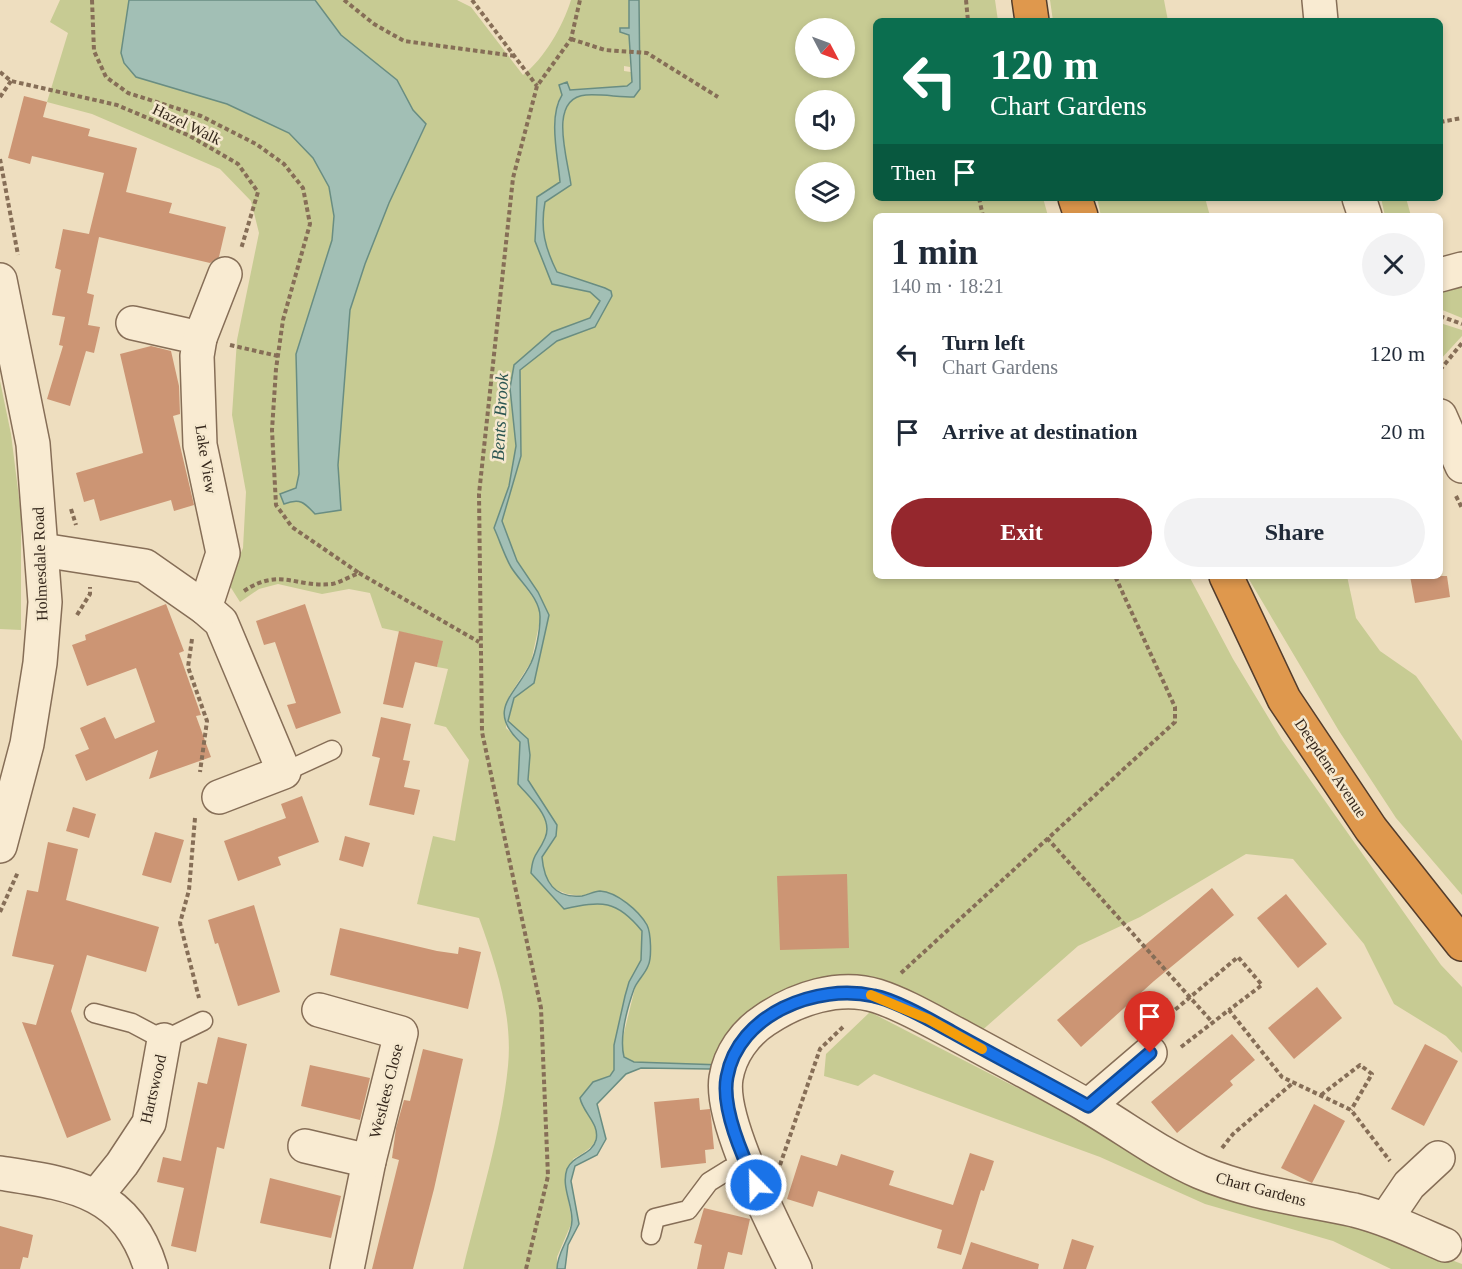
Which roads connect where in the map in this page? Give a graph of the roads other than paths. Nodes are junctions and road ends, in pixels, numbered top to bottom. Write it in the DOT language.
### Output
graph roads {
  1 [pos="1029,0"];
  2 [pos="1319,0"];
  3 [pos="1032,18"];
  4 [pos="1321,18"];
  5 [pos="1462,269"];
  6 [pos="225,274"];
  7 [pos="1443,274"];
  8 [pos="1,289"];
  9 [pos="133,323"];
  10 [pos="200,339"];
  11 [pos="1443,423"];
  12 [pos="1462,466"];
  13 [pos="42,550"];
  14 [pos="1227,579"];
  15 [pos="205,608"];
  16 [pos="332,750"];
  17 [pos="284,772"];
  18 [pos="205,793"];
  19 [pos="0,846"];
  20 [pos="1462,944"];
  21 [pos="319,1010"];
  22 [pos="94,1013"];
  23 [pos="203,1021"];
  24 [pos="164,1040"];
  25 [pos="1154,1050"];
  26 [pos="1088,1106"];
  27 [pos="305,1146"];
  28 [pos="1438,1158"];
  29 [pos="369,1161"];
  30 [pos="747,1165"];
  31 [pos="0,1173"];
  32 [pos="97,1195"];
  33 [pos="1386,1219"];
  34 [pos="651,1235"];
  35 [pos="1445,1245"];
  36 [pos="151,1269"];
  37 [pos="347,1269"];
  38 [pos="795,1269"];
  1 -- 3 [label="highway"];
  2 -- 4 [label="street"];
  5 -- 7 [label="street"];
  6 -- 10 [label="street, Lake View"];
  8 -- 13 [label="street, Holmesdale Road"];
  9 -- 10 [label="street"];
  10 -- 15 [label="street, Lake View"];
  11 -- 12 [label="street"];
  13 -- 15 [label="street"];
  13 -- 19 [label="street, Holmesdale Road"];
  14 -- 20 [label="highway, Deepdene Avenue"];
  15 -- 17 [label="street"];
  16 -- 17 [label="lane"];
  17 -- 18 [label="street"];
  21 -- 29 [label="street, Westlees Close"];
  22 -- 24 [label="lane"];
  23 -- 24 [label="lane"];
  24 -- 32 [label="street, Hartswood"];
  25 -- 26 [label="street"];
  26 -- 30 [label="street, Chart Gardens"];
  26 -- 33 [label="street, Chart Gardens"];
  27 -- 29 [label="street, Westlees Close"];
  28 -- 33 [label="street"];
  29 -- 37 [label="street, Westlees Close"];
  30 -- 34 [label="lane"];
  30 -- 38 [label="street, Chart Gardens"];
  31 -- 32 [label="street"];
  32 -- 36 [label="street"];
  33 -- 35 [label="street, Chart Gardens"];
}
